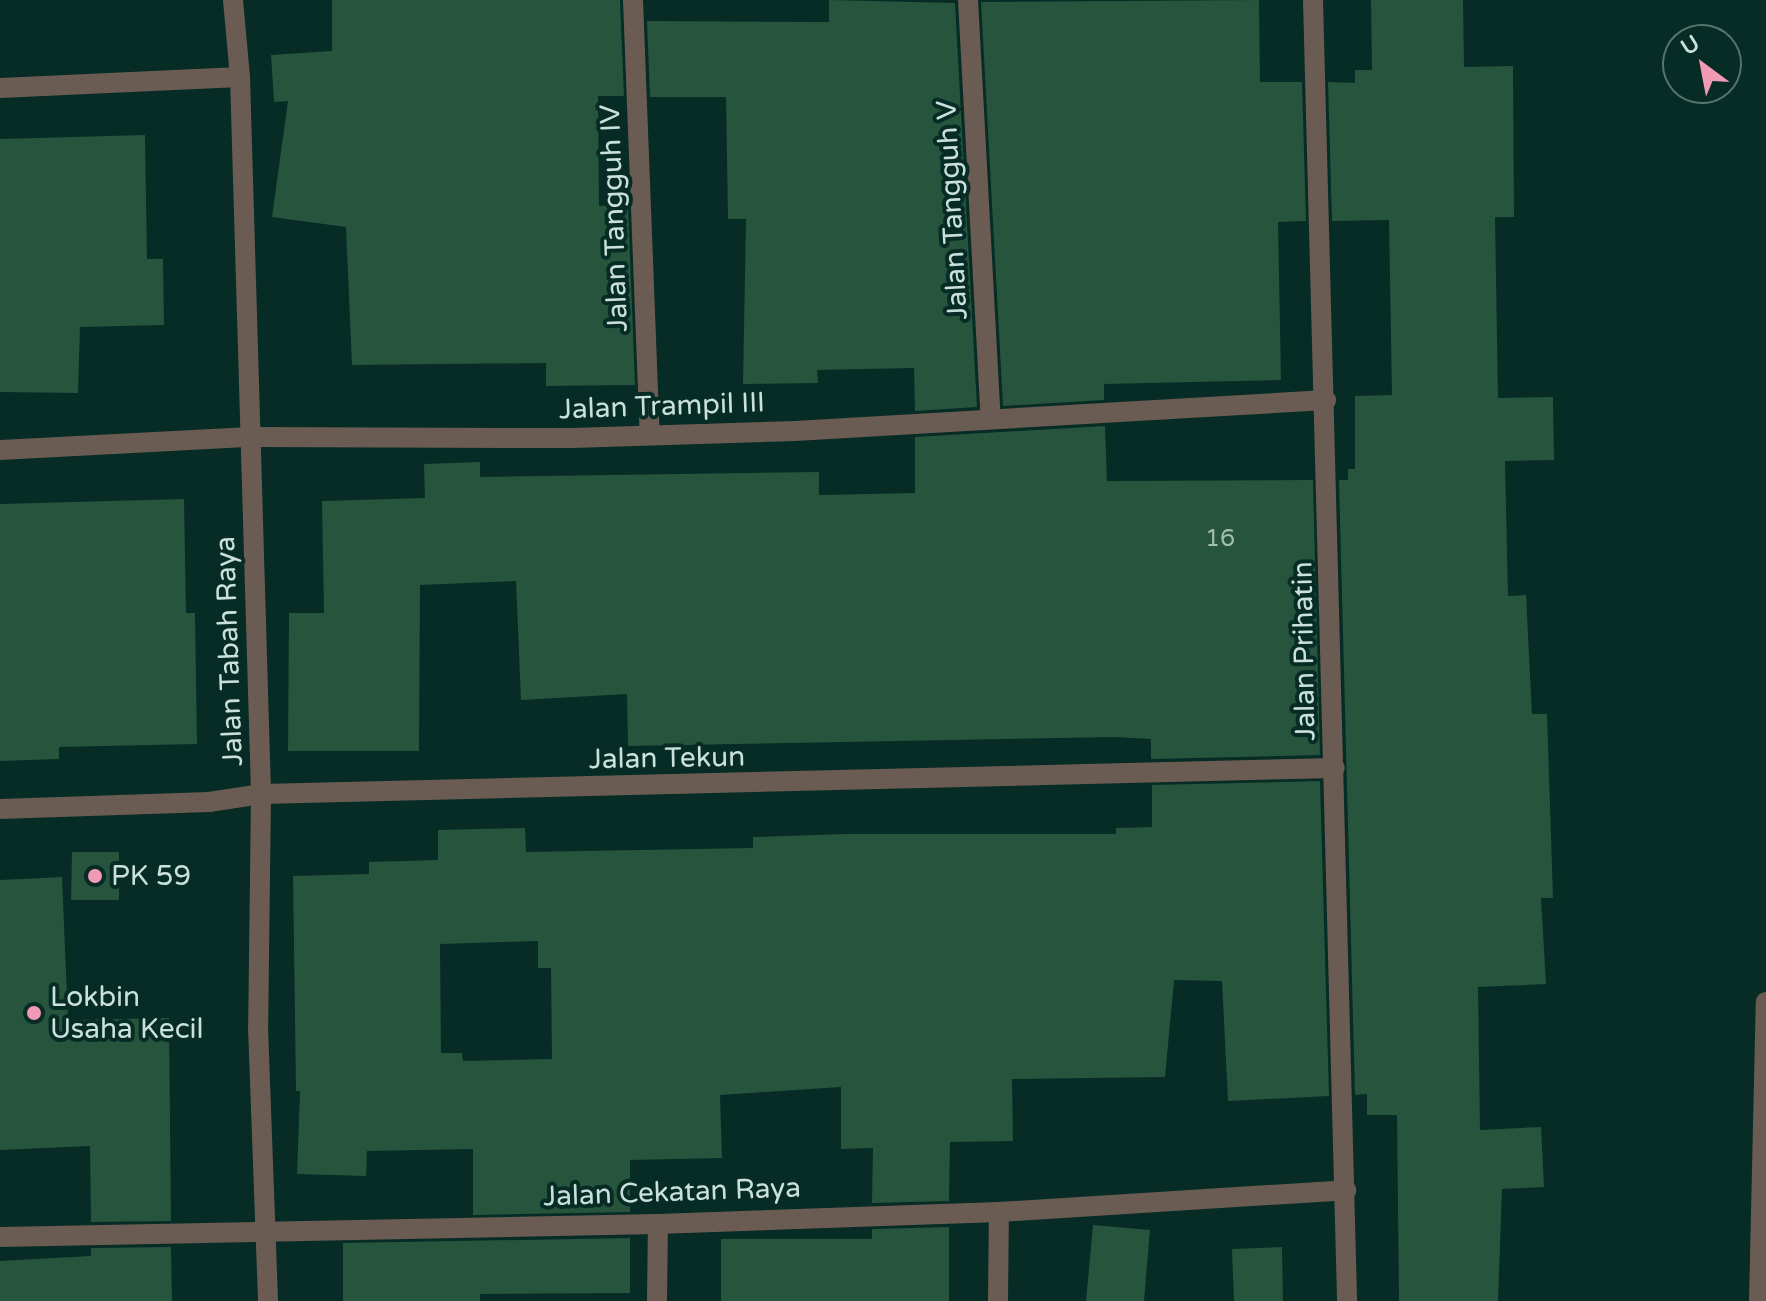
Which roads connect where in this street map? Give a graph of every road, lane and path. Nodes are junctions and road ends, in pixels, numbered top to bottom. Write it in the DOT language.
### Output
graph roads {
  1 [pos="233,0"];
  2 [pos="633,0"];
  3 [pos="968,0"];
  4 [pos="1313,0"];
  5 [pos="240,77"];
  6 [pos="0,88"];
  7 [pos="1326,400"];
  8 [pos="991,418"];
  9 [pos="650,435"];
  10 [pos="251,437"];
  11 [pos="0,450"];
  12 [pos="1335,768"];
  13 [pos="261,794"];
  14 [pos="0,809"];
  15 [pos="1766,1002"];
  16 [pos="1346,1190"];
  17 [pos="999,1212"];
  18 [pos="658,1224"];
  19 [pos="263,1235"];
  20 [pos="0,1237"];
  21 [pos="268,1301"];
  22 [pos="657,1301"];
  23 [pos="998,1301"];
  24 [pos="1347,1301"];
  25 [pos="1759,1301"];
  1 -- 5 [label="street, Jalan Tabah Raya"];
  2 -- 9 [label="street, Jalan Tangguh IV"];
  3 -- 8 [label="street, Jalan Tangguh V"];
  4 -- 7 [label="street, Jalan Prihatin"];
  5 -- 6 [label="street"];
  5 -- 10 [label="street, Jalan Tabah Raya"];
  7 -- 8 [label="street, Jalan Trampil III"];
  7 -- 12 [label="street, Jalan Prihatin"];
  8 -- 9 [label="street, Jalan Trampil III"];
  9 -- 10 [label="street, Jalan Trampil III"];
  10 -- 11 [label="street, Jalan Trampil III"];
  10 -- 13 [label="street, Jalan Tabah Raya"];
  12 -- 13 [label="street, Jalan Tekun"];
  12 -- 16 [label="street, Jalan Prihatin"];
  13 -- 14 [label="street, Jalan Tekun"];
  13 -- 19 [label="street, Jalan Tabah Raya"];
  15 -- 25 [label="street"];
  16 -- 17 [label="street, Jalan Cekatan Raya"];
  16 -- 24 [label="street, Jalan Prihatin"];
  17 -- 18 [label="street, Jalan Cekatan Raya"];
  17 -- 23 [label="street"];
  18 -- 19 [label="street, Jalan Cekatan Raya"];
  18 -- 22 [label="street"];
  19 -- 20 [label="street, Jalan Cekatan Raya"];
  19 -- 21 [label="street, Jalan Tabah Raya"];
}
